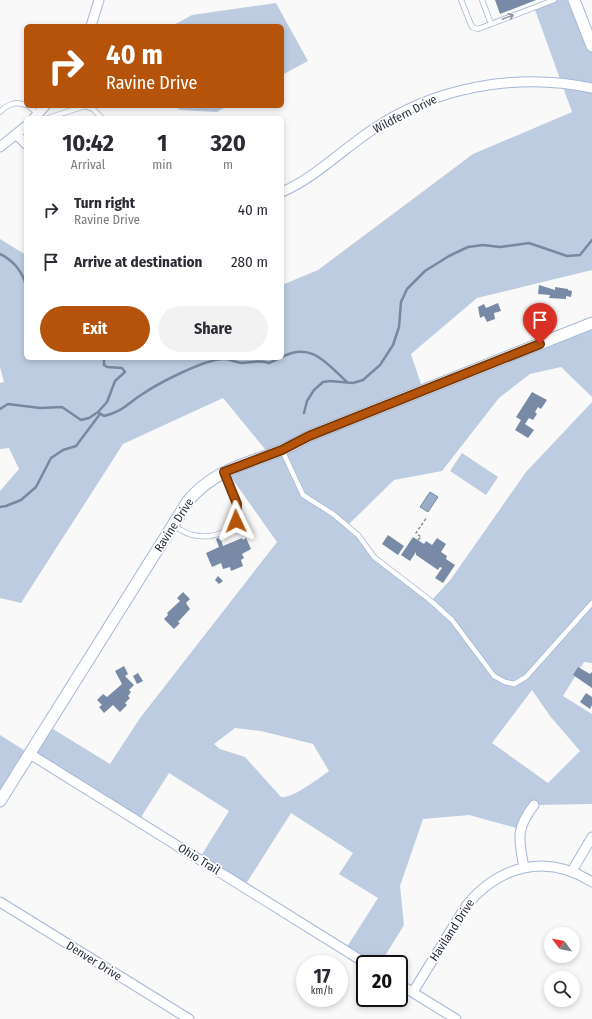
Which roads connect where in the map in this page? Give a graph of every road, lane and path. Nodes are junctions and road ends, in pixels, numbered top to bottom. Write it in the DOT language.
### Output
graph roads {
  1 [pos="99,0"];
  2 [pos="462,0"];
  3 [pos="482,0"];
  4 [pos="554,0"];
  5 [pos="574,0"];
  6 [pos="92,24"];
  7 [pos="491,24"];
  8 [pos="592,46"];
  9 [pos="592,88"];
  10 [pos="24,105"];
  11 [pos="43,108"];
  12 [pos="79,108"];
  13 [pos="90,108"];
  14 [pos="0,112"];
  15 [pos="36,116"];
  16 [pos="54,116"];
  17 [pos="100,116"];
  18 [pos="24,128"];
  19 [pos="16,134"];
  20 [pos="24,142"];
  21 [pos="1,144"];
  22 [pos="284,191"];
  23 [pos="592,323"];
  24 [pos="282,450"];
  25 [pos="224,472"];
  26 [pos="427,517"];
  27 [pos="173,525"];
  28 [pos="418,540"];
  29 [pos="592,603"];
  30 [pos="30,754"];
  31 [pos="0,802"];
  32 [pos="534,805"];
  33 [pos="592,837"];
  34 [pos="524,868"];
  35 [pos="572,871"];
  36 [pos="592,882"];
  37 [pos="0,902"];
  38 [pos="356,957"];
  39 [pos="408,989"];
  40 [pos="413,992"];
  41 [pos="188,1019"];
  42 [pos="456,1019"];
  1 -- 6 [label="street"];
  2 -- 7 [label="lane"];
  3 -- 7 [label="lane"];
  7 -- 4 [label="lane, one-way"];
  5 -- 8 [label="street"];
  9 -- 22 [label="street, Wildfern Drive"];
  10 -- 14 [label="lane"];
  11 -- 15 [label="street"];
  12 -- 16 [label="lane"];
  13 -- 17 [label="lane"];
  18 -- 19 [label="street"];
  19 -- 20 [label="street"];
  19 -- 21 [label="street"];
  23 -- 24 [label="street, Ravine Drive"];
  24 -- 25 [label="street, Ravine Drive"];
  24 -- 29 [label="lane"];
  25 -- 27 [label="street, Ravine Drive"];
  25 -- 27 [label="lane"];
  26 -- 28 [label="path"];
  27 -- 30 [label="street, Ravine Drive"];
  30 -- 31 [label="street, Ravine Drive"];
  30 -- 38 [label="street, Ohio Trail"];
  32 -- 34 [label="street"];
  33 -- 35 [label="street"];
  34 -- 35 [label="street, Haviland Drive"];
  34 -- 40 [label="street, Haviland Drive"];
  35 -- 36 [label="street, Haviland Drive"];
  37 -- 41 [label="street, Denver Drive"];
  39 -- 40 [label="street"];
  40 -- 42 [label="street"];
}
